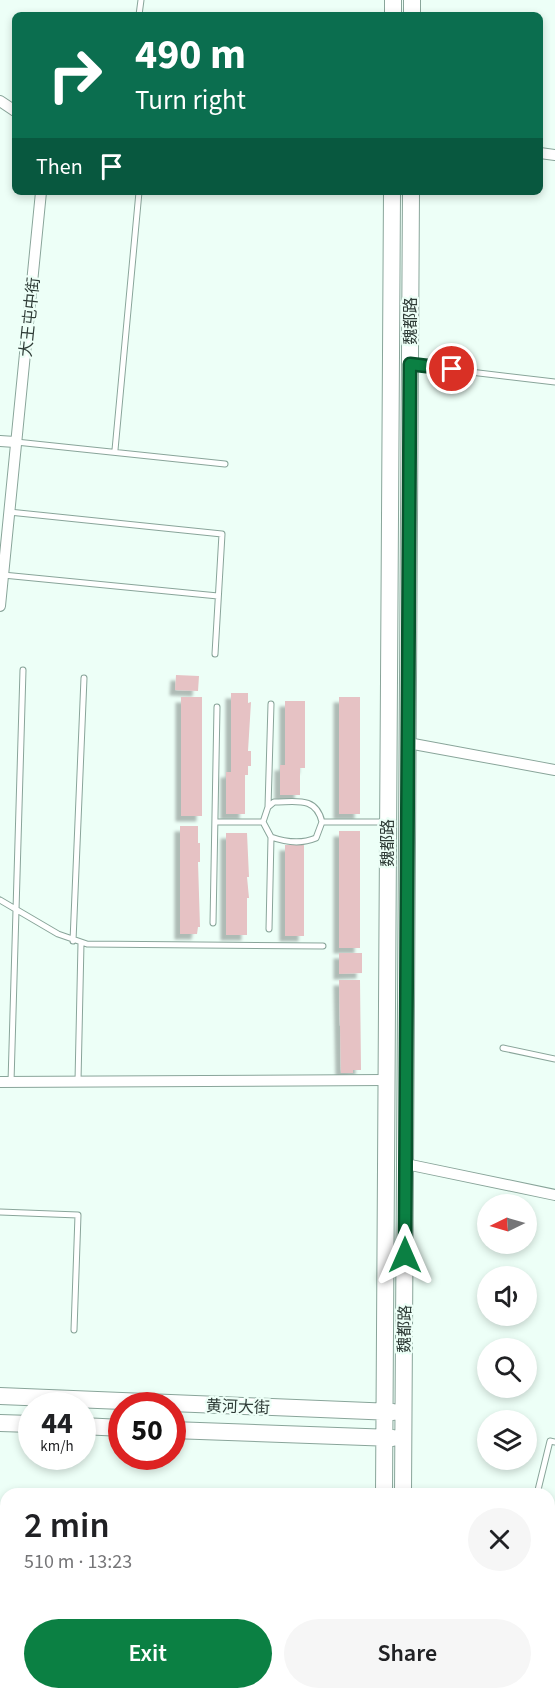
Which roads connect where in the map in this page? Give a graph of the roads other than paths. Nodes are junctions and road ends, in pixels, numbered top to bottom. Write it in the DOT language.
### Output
graph roads {
  1 [pos="41,195"];
  2 [pos="139,195"];
  3 [pos="392,195"];
  4 [pos="411,195"];
  5 [pos="410,364"];
  6 [pos="555,382"];
  7 [pos="0,441"];
  8 [pos="15,442"];
  9 [pos="115,450"];
  10 [pos="225,464"];
  11 [pos="6,506"];
  12 [pos="2,562"];
  13 [pos="3,574"];
  14 [pos="218,596"];
  15 [pos="0,606"];
  16 [pos="214,654"];
  17 [pos="23,670"];
  18 [pos="84,678"];
  19 [pos="272,704"];
  20 [pos="217,707"];
  21 [pos="408,743"];
  22 [pos="555,770"];
  23 [pos="268,807"];
  24 [pos="215,822"];
  25 [pos="263,822"];
  26 [pos="322,822"];
  27 [pos="387,822"];
  28 [pos="271,837"];
  29 [pos="0,900"];
  30 [pos="16,910"];
  31 [pos="213,923"];
  32 [pos="269,929"];
  33 [pos="74,941"];
  34 [pos="81,943"];
  35 [pos="323,946"];
  36 [pos="503,1048"];
  37 [pos="555,1059"];
  38 [pos="386,1080"];
  39 [pos="6,1082"];
  40 [pos="78,1082"];
  41 [pos="406,1164"];
  42 [pos="555,1195"];
  43 [pos="0,1212"];
  44 [pos="74,1330"];
  45 [pos="0,1396"];
  46 [pos="384,1412"];
  47 [pos="403,1413"];
  48 [pos="0,1423"];
  49 [pos="18,1424"];
  50 [pos="186,1431"];
  51 [pos="384,1438"];
  52 [pos="403,1439"];
  53 [pos="555,1442"];
  54 [pos="384,1488"];
  55 [pos="403,1488"];
  56 [pos="538,1488"];
  1 -- 8 [label="street, 大王屯中街"];
  2 -- 9 [label="lane"];
  3 -- 27 [label="main road, 魏都路"];
  4 -- 5 [label="main road, 魏都路"];
  5 -- 6 [label="lane"];
  5 -- 21 [label="main road, 魏都路"];
  7 -- 8 [label="street"];
  8 -- 9 [label="lane"];
  8 -- 11 [label="street, 大王屯中街"];
  9 -- 10 [label="lane"];
  11 -- 12 [label="street, 大王屯中街"];
  11 -- 14 [label="lane"];
  12 -- 13 [label="street, 大王屯中街"];
  13 -- 14 [label="lane"];
  13 -- 15 [label="street, 大王屯中街"];
  14 -- 16 [label="lane"];
  17 -- 30 [label="lane"];
  18 -- 33 [label="lane"];
  19 -- 23 [label="lane"];
  20 -- 24 [label="lane"];
  21 -- 22 [label="street"];
  21 -- 41 [label="main road, 魏都路"];
  23 -- 25 [label="lane"];
  23 -- 26 [label="lane"];
  24 -- 25 [label="lane"];
  24 -- 31 [label="lane"];
  25 -- 28 [label="lane"];
  26 -- 27 [label="lane"];
  26 -- 28 [label="lane"];
  27 -- 38 [label="main road, 魏都路"];
  28 -- 32 [label="lane"];
  29 -- 30 [label="lane"];
  30 -- 33 [label="lane"];
  30 -- 39 [label="lane"];
  33 -- 34 [label="lane"];
  34 -- 35 [label="lane"];
  34 -- 40 [label="lane"];
  36 -- 37 [label="lane"];
  38 -- 40 [label="street"];
  38 -- 46 [label="main road, 魏都路"];
  39 -- 40 [label="street"];
  41 -- 42 [label="street"];
  41 -- 47 [label="main road, 魏都路"];
  43 -- 44 [label="lane"];
  45 -- 46 [label="main road, 黄河大街"];
  46 -- 47 [label="main road, 黄河大街"];
  46 -- 51 [label="main road, 魏都路"];
  47 -- 52 [label="main road, 魏都路"];
  48 -- 49 [label="main road"];
  50 -- 51 [label="main road, 黄河大街"];
  51 -- 52 [label="main road, 黄河大街"];
  51 -- 54 [label="main road, 魏都路"];
  52 -- 55 [label="main road, 魏都路"];
  53 -- 56 [label="lane"];
}
